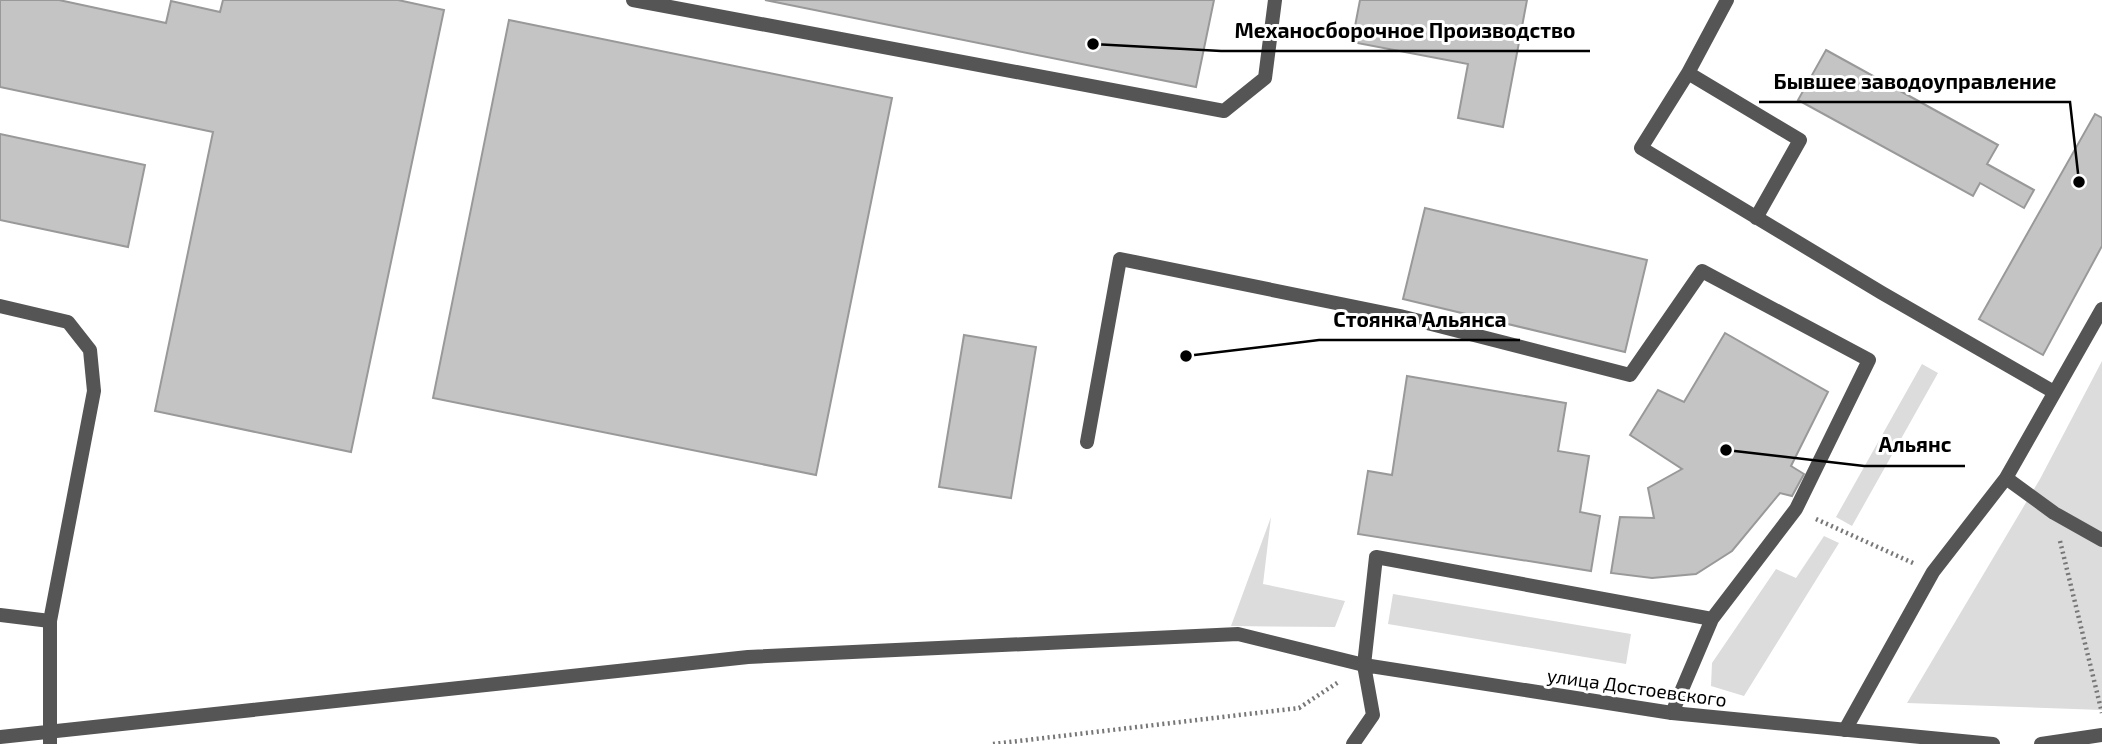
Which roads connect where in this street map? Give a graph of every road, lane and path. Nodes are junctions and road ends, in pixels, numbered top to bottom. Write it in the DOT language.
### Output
graph roads {
  1 [pos="633,0"];
  2 [pos="1275,0"];
  3 [pos="1727,0"];
  4 [pos="1688,73"];
  5 [pos="1756,218"];
  6 [pos="0,306"];
  7 [pos="2102,309"];
  8 [pos="2054,392"];
  9 [pos="1087,442"];
  10 [pos="2007,478"];
  11 [pos="1796,509"];
  12 [pos="2054,513"];
  13 [pos="2102,540"];
  14 [pos="1933,572"];
  15 [pos="0,615"];
  16 [pos="1712,619"];
  17 [pos="50,621"];
  18 [pos="1364,665"];
  19 [pos="1672,713"];
  20 [pos="2102,715"];
  21 [pos="1845,730"];
  22 [pos="2102,735"];
  23 [pos="0,737"];
  24 [pos="51,738"];
  25 [pos="993,744"];
  26 [pos="1353,744"];
  27 [pos="1993,744"];
  28 [pos="2041,744"];
  1 -- 2 [label="street"];
  3 -- 4 [label="street"];
  4 -- 5 [label="street"];
  4 -- 5 [label="street"];
  5 -- 8 [label="street"];
  6 -- 17 [label="street"];
  7 -- 8 [label="street"];
  8 -- 10 [label="street"];
  9 -- 11 [label="street"];
  10 -- 12 [label="street"];
  10 -- 14 [label="street"];
  11 -- 14 [label="path"];
  11 -- 16 [label="street"];
  12 -- 13 [label="street"];
  12 -- 20 [label="path"];
  14 -- 21 [label="street"];
  15 -- 17 [label="street"];
  16 -- 18 [label="street"];
  16 -- 19 [label="street"];
  17 -- 24 [label="street"];
  18 -- 19 [label="street, улица Достоевского"];
  18 -- 24 [label="street, улица Достоевского"];
  18 -- 25 [label="path"];
  18 -- 26 [label="street"];
  19 -- 21 [label="street, улица Достоевского"];
  21 -- 27 [label="street, улица Достоевского"];
  22 -- 28 [label="street"];
  23 -- 24 [label="street, улица Достоевского"];
}
